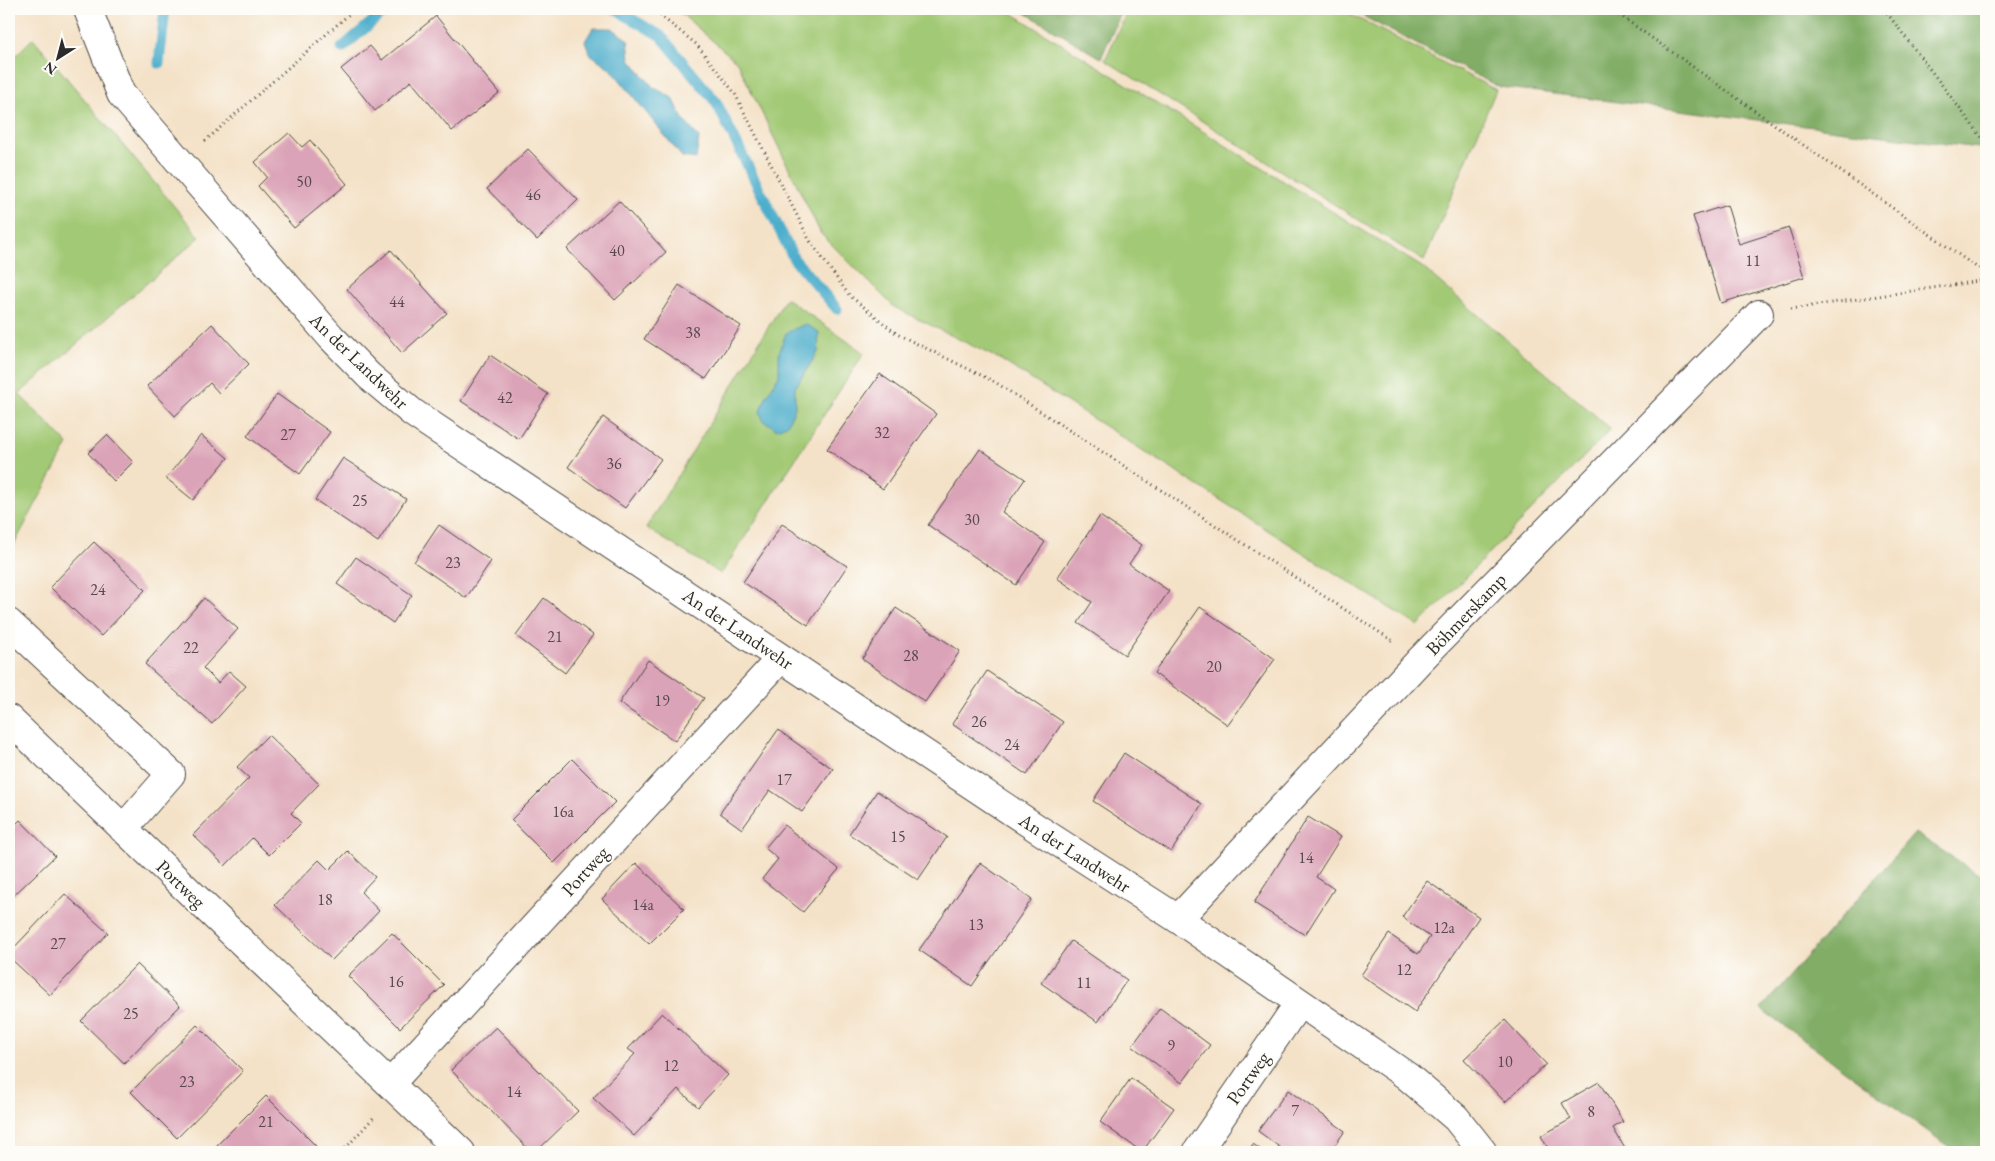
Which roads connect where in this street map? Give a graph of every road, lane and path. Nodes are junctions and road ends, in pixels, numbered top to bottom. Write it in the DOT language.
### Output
graph roads {
  1 [pos="355,9"];
  2 [pos="652,9"];
  3 [pos="1611,9"];
  4 [pos="1884,9"];
  5 [pos="88,10"];
  6 [pos="1986,142"];
  7 [pos="180,163"];
  8 [pos="1986,274"];
  9 [pos="1986,280"];
  10 [pos="1759,314"];
  11 [pos="9,623"];
  12 [pos="780,658"];
  13 [pos="1421,659"];
  14 [pos="9,719"];
  15 [pos="123,829"];
  16 [pos="1178,919"];
  17 [pos="1299,1003"];
  18 [pos="394,1088"];
  19 [pos="342,1152"];
  20 [pos="461,1152"];
  21 [pos="1197,1152"];
  22 [pos="1483,1152"];
  1 -- 7 [label="path"];
  2 -- 13 [label="path"];
  3 -- 8 [label="path"];
  4 -- 6 [label="path"];
  5 -- 7 [label="street, An der Landwehr"];
  7 -- 12 [label="street, An der Landwehr"];
  9 -- 10 [label="path"];
  10 -- 13 [label="street, Böhmerskamp"];
  11 -- 15 [label="street"];
  12 -- 16 [label="street, An der Landwehr"];
  12 -- 18 [label="street, Portweg"];
  13 -- 16 [label="street, Böhmerskamp"];
  14 -- 15 [label="street, Portweg"];
  15 -- 18 [label="street, Portweg"];
  16 -- 17 [label="street, An der Landwehr"];
  17 -- 21 [label="street, Portweg"];
  17 -- 22 [label="street, An der Landwehr"];
  18 -- 19 [label="path"];
  18 -- 20 [label="street, Portweg"];
}
